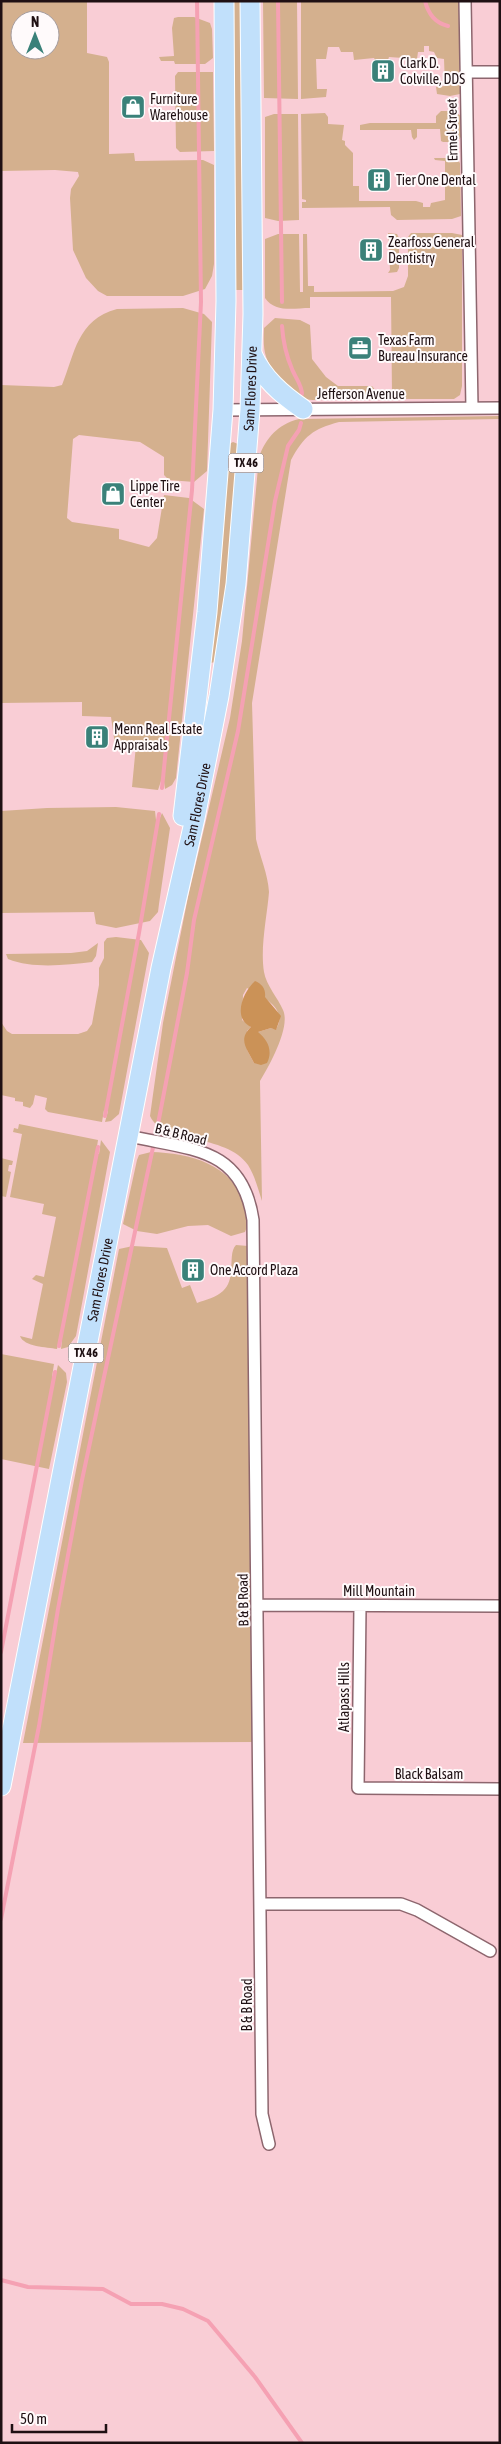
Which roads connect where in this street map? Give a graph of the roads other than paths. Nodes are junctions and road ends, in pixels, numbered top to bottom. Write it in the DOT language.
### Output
graph roads {
  1 [pos="224,1"];
  2 [pos="250,1"];
  3 [pos="465,1"];
  4 [pos="467,72"];
  5 [pos="500,72"];
  6 [pos="252,353"];
  7 [pos="472,408"];
  8 [pos="500,408"];
  9 [pos="303,409"];
  10 [pos="223,410"];
  11 [pos="250,410"];
  12 [pos="171,919"];
  13 [pos="128,1136"];
  14 [pos="258,1605"];
  15 [pos="360,1606"];
  16 [pos="500,1606"];
  17 [pos="1,1786"];
  18 [pos="358,1788"];
  19 [pos="500,1789"];
  20 [pos="261,1904"];
  21 [pos="490,1951"];
  22 [pos="268,2144"];
  1 -- 10 [label="main road, Sam Flores Drive / TX 46"];
  2 -- 6 [label="main road, Sam Flores Drive / TX 46"];
  3 -- 4 [label="street, Ermel Street"];
  4 -- 5 [label="street"];
  4 -- 7 [label="street, Ermel Street"];
  6 -- 9 [label="main road"];
  6 -- 11 [label="main road, Sam Flores Drive / TX 46"];
  7 -- 8 [label="street, Jefferson Avenue"];
  7 -- 9 [label="street, Jefferson Avenue"];
  9 -- 11 [label="street, Jefferson Avenue"];
  10 -- 11 [label="street, Jefferson Avenue"];
  10 -- 12 [label="main road, Sam Flores Drive / TX 46"];
  11 -- 12 [label="main road, Sam Flores Drive / TX 46"];
  12 -- 13 [label="main road, Sam Flores Drive / TX 46"];
  13 -- 14 [label="street, B & B Road"];
  13 -- 17 [label="main road, Sam Flores Drive / TX 46"];
  14 -- 15 [label="street, Mill Mountain"];
  14 -- 20 [label="street, B & B Road"];
  15 -- 16 [label="street, Mill Mountain"];
  15 -- 18 [label="street, Atlapass Hills"];
  18 -- 19 [label="street, Black Balsam"];
  20 -- 21 [label="street"];
  20 -- 22 [label="street, B & B Road"];
}
